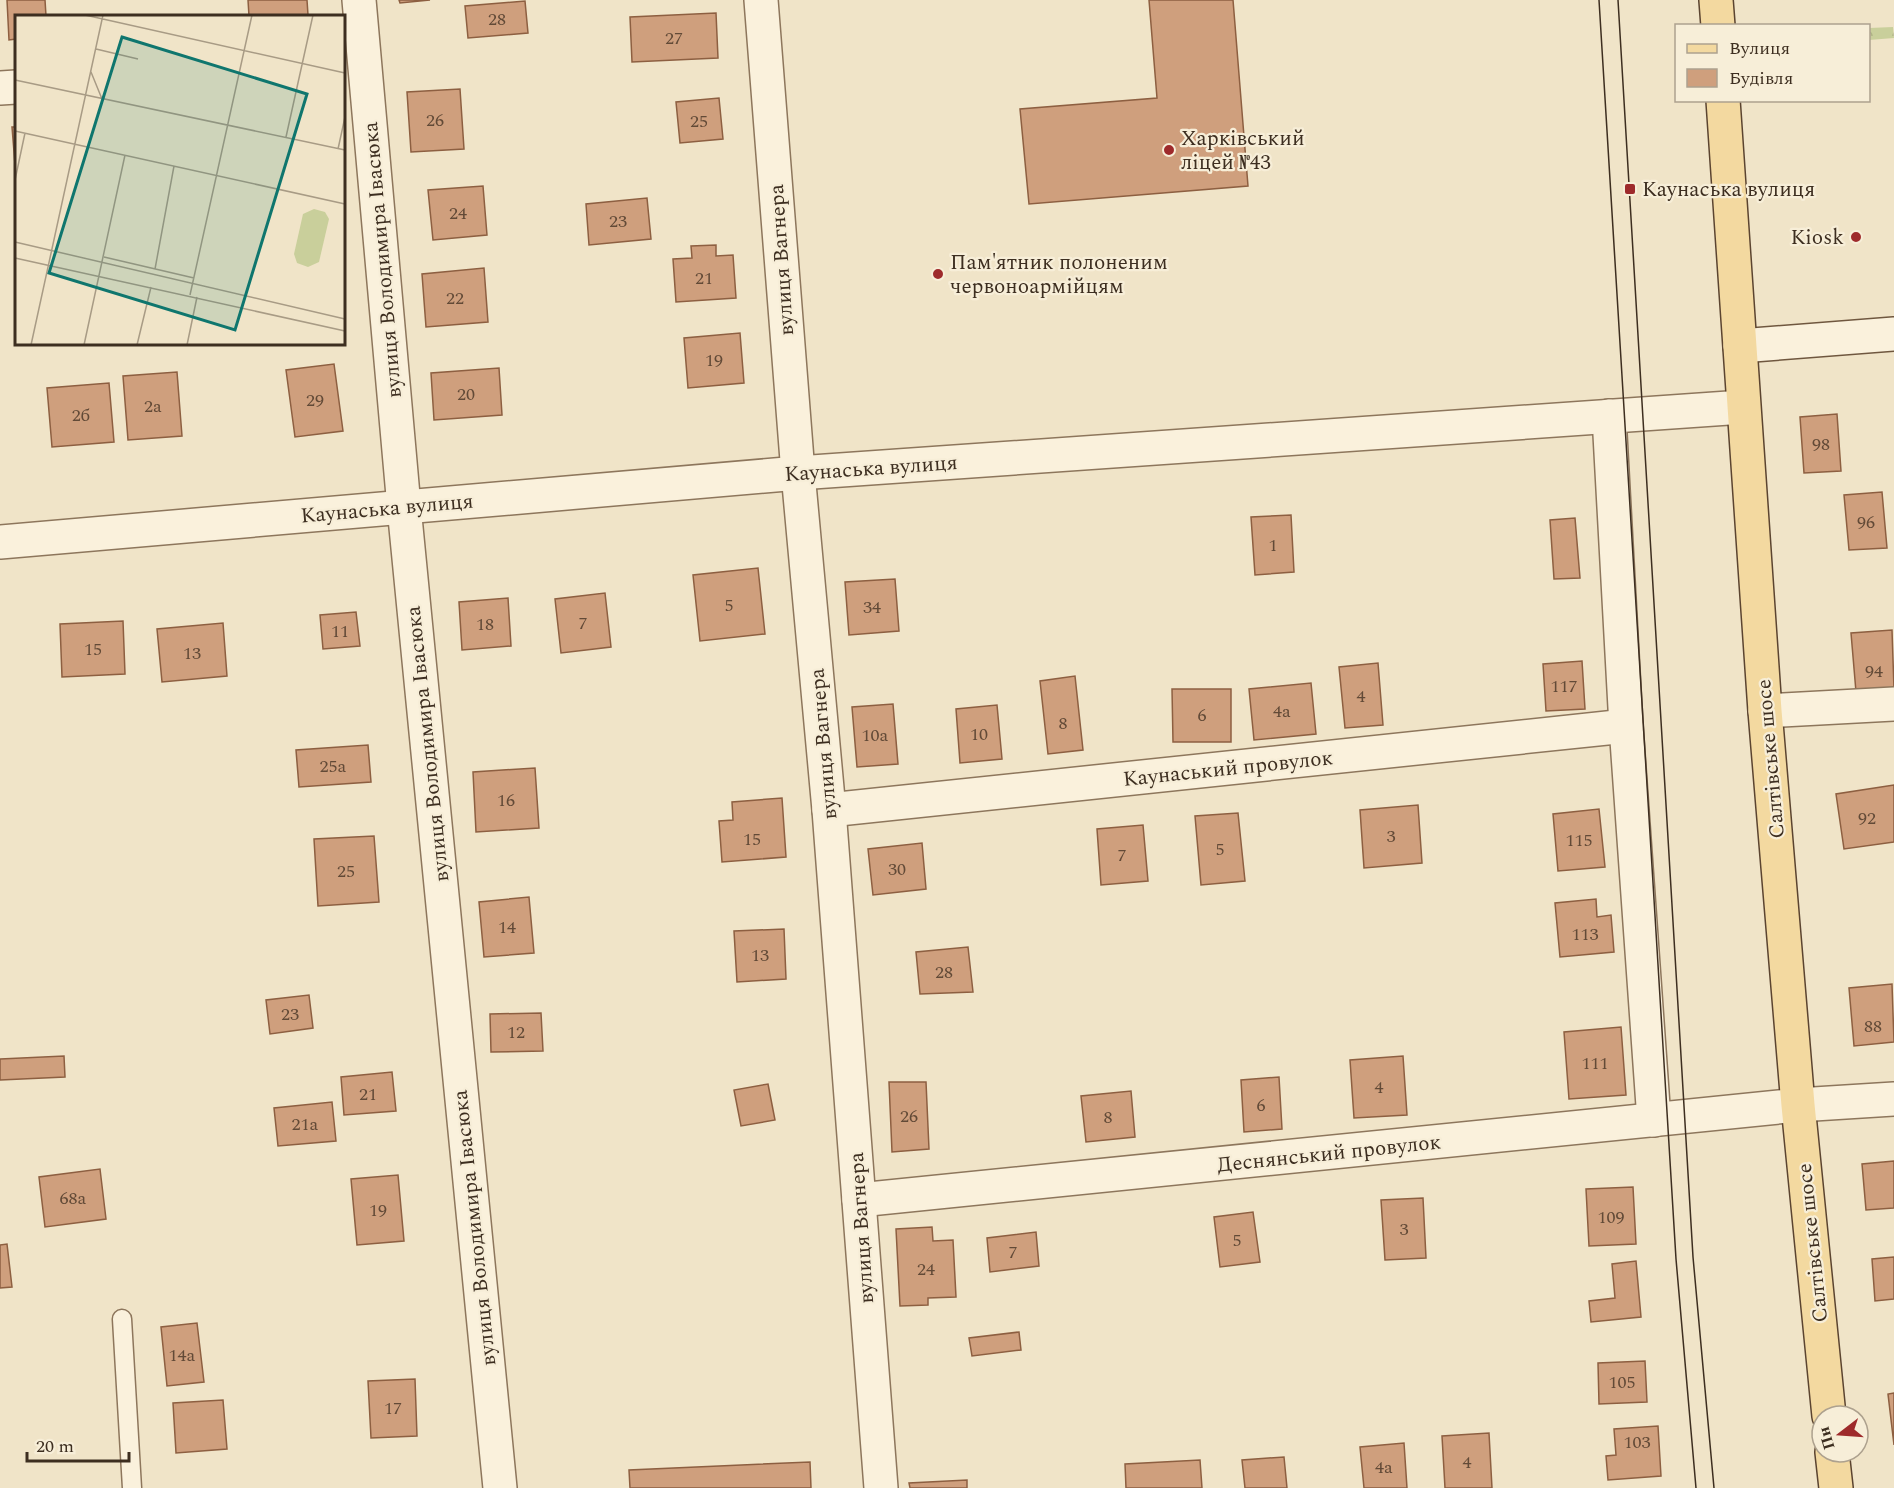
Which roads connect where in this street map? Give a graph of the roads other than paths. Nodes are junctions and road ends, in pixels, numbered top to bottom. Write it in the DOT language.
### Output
graph roads {
  1 [pos="359,0"];
  2 [pos="761,0"];
  3 [pos="1716,0"];
  4 [pos="1718,24"];
  5 [pos="354,60"];
  6 [pos="15,87"];
  7 [pos="0,88"];
  8 [pos="1723,102"];
  9 [pos="1894,334"];
  10 [pos="1740,346"];
  11 [pos="1743,407"];
  12 [pos="1609,416"];
  13 [pos="798,473"];
  14 [pos="404,507"];
  15 [pos="0,542"];
  16 [pos="1894,704"];
  17 [pos="1765,711"];
  18 [pos="1626,726"];
  19 [pos="829,810"];
  20 [pos="1894,1099"];
  21 [pos="1798,1105"];
  22 [pos="1654,1120"];
  23 [pos="859,1200"];
  24 [pos="122,1319"];
  25 [pos="1828,1404"];
  26 [pos="1833,1464"];
  27 [pos="132,1488"];
  28 [pos="500,1488"];
  29 [pos="881,1488"];
  30 [pos="1836,1488"];
  1 -- 5 [label="street, вулиця Володимира Івасюка"];
  2 -- 13 [label="street, вулиця Вагнера"];
  3 -- 4 [label="main road"];
  5 -- 14 [label="street, вулиця Володимира Івасюка"];
  6 -- 7 [label="street"];
  8 -- 10 [label="main road, Салтівське шосе"];
  9 -- 10 [label="street"];
  10 -- 11 [label="main road, Салтівське шосе"];
  11 -- 12 [label="street, Каунаська вулиця"];
  11 -- 17 [label="main road, Салтівське шосе"];
  12 -- 13 [label="street, Каунаська вулиця"];
  12 -- 18 [label="street"];
  13 -- 14 [label="street, Каунаська вулиця"];
  13 -- 19 [label="street, вулиця Вагнера"];
  14 -- 15 [label="street, Каунаська вулиця"];
  14 -- 28 [label="street, вулиця Володимира Івасюка"];
  16 -- 17 [label="street"];
  17 -- 21 [label="main road, Салтівське шосе"];
  18 -- 19 [label="street, Каунаський провулок"];
  18 -- 22 [label="street"];
  19 -- 23 [label="street, вулиця Вагнера"];
  20 -- 21 [label="street, Деснянський провулок"];
  21 -- 22 [label="street, Деснянський провулок"];
  21 -- 25 [label="main road, Салтівське шосе"];
  22 -- 23 [label="street, Деснянський провулок"];
  23 -- 29 [label="street, вулиця Вагнера"];
  24 -- 27 [label="lane"];
  26 -- 30 [label="main road"];
}
